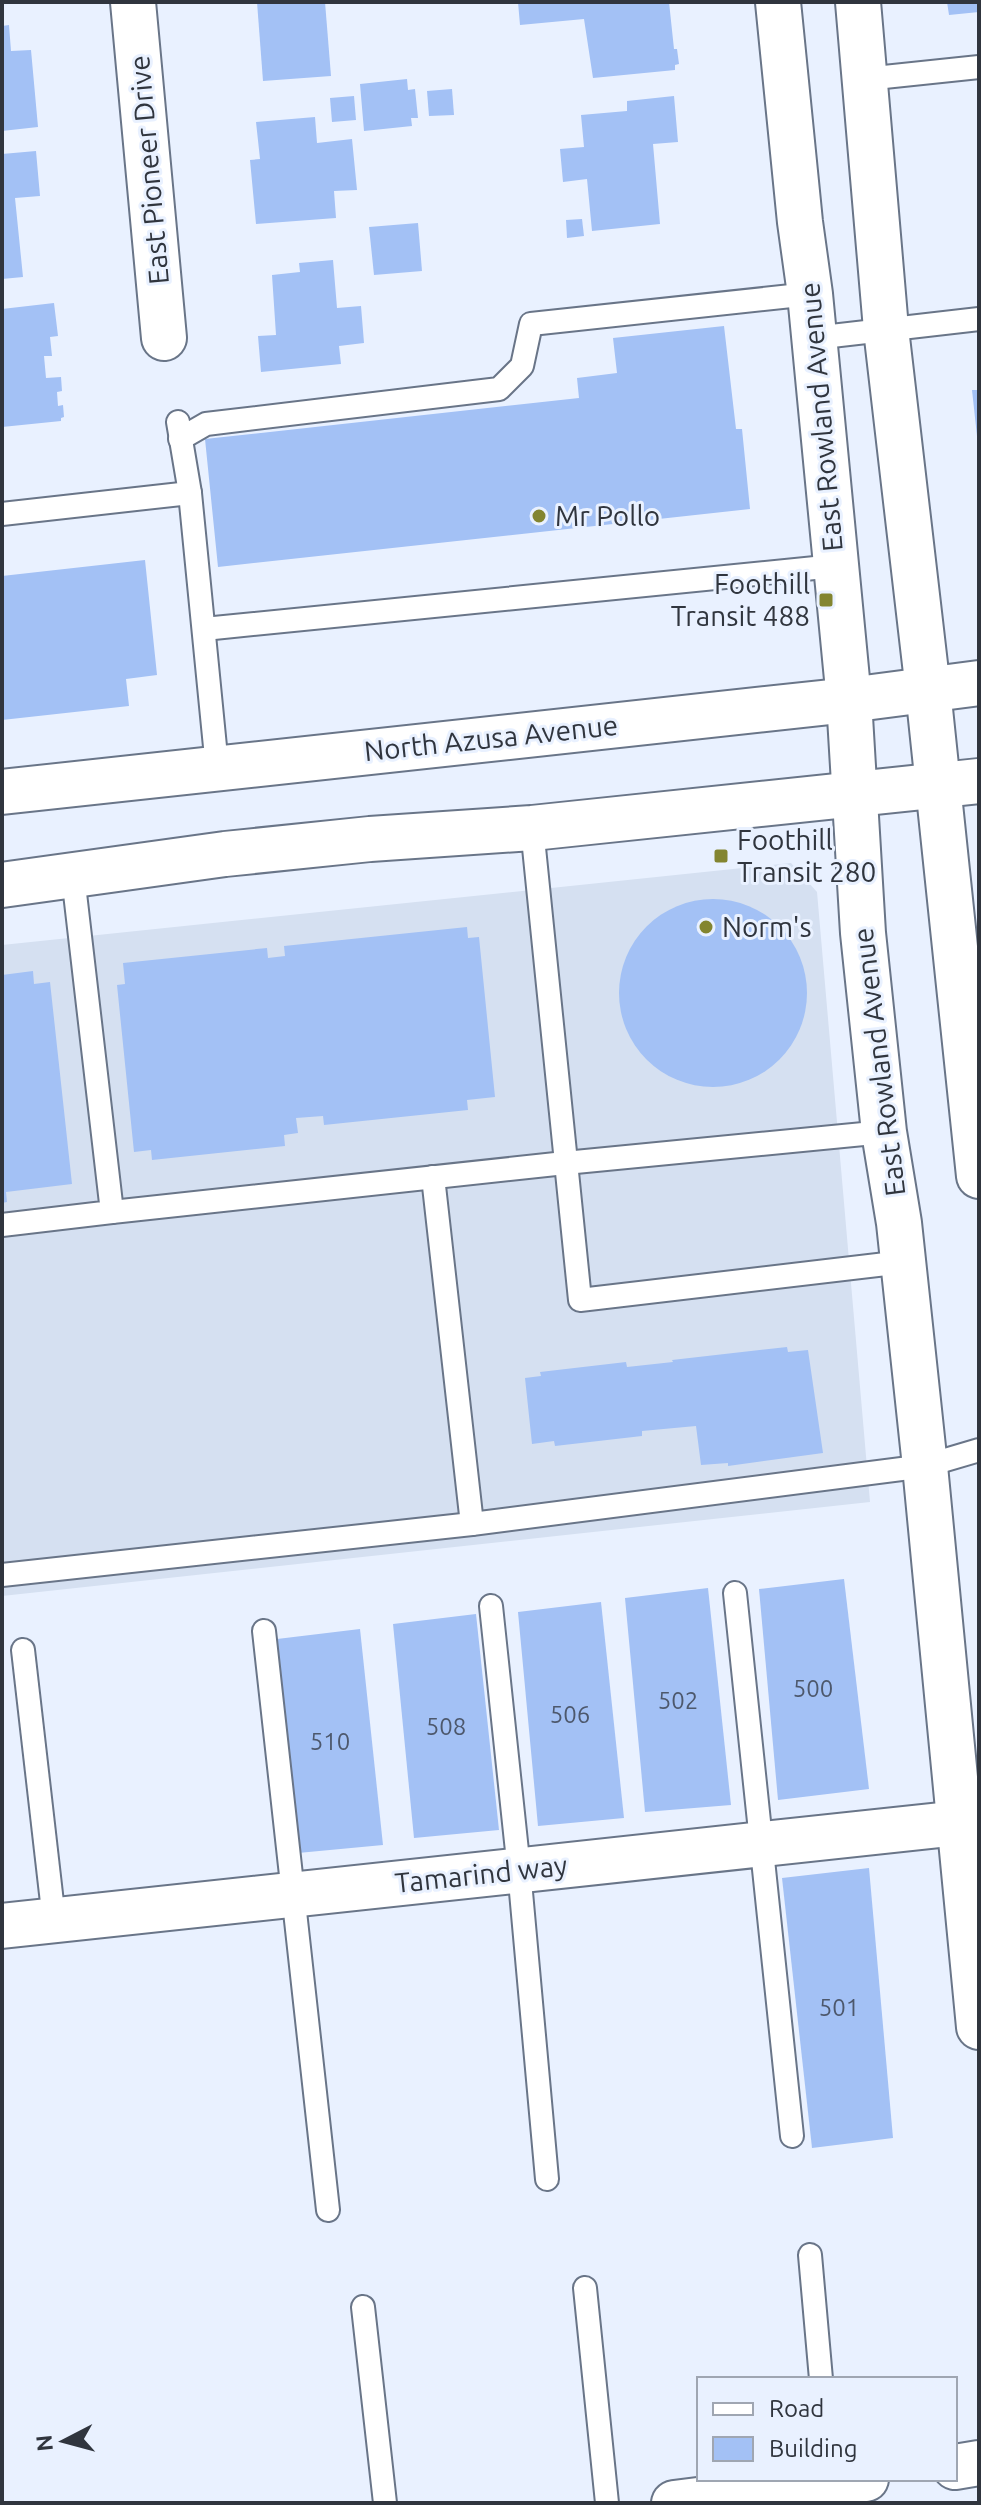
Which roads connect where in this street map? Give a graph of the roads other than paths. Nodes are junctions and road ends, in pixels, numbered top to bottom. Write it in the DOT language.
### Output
graph roads {
  1 [pos="133,2"];
  2 [pos="778,2"];
  3 [pos="858,2"];
  4 [pos="979,67"];
  5 [pos="865,79"];
  6 [pos="810,294"];
  7 [pos="979,319"];
  8 [pos="886,329"];
  9 [pos="164,338"];
  10 [pos="814,338"];
  11 [pos="190,493"];
  12 [pos="2,514"];
  13 [pos="835,566"];
  14 [pos="204,629"];
  15 [pos="979,683"];
  16 [pos="928,690"];
  17 [pos="849,700"];
  18 [pos="217,767"];
  19 [pos="958,783"];
  20 [pos="2,792"];
  21 [pos="853,794"];
  22 [pos="532,828"];
  23 [pos="73,876"];
  24 [pos="2,885"];
  25 [pos="884,1132"];
  26 [pos="565,1163"];
  27 [pos="979,1176"];
  28 [pos="433,1177"];
  29 [pos="112,1212"];
  30 [pos="2,1225"];
  31 [pos="903,1262"];
  32 [pos="979,1450"];
  33 [pos="925,1466"];
  34 [pos="472,1524"];
  35 [pos="2,1575"];
  36 [pos="735,1593"];
  37 [pos="491,1606"];
  38 [pos="264,1631"];
  39 [pos="23,1650"];
  40 [pos="959,1823"];
  41 [pos="761,1844"];
  42 [pos="519,1870"];
  43 [pos="293,1895"];
  44 [pos="54,1920"];
  45 [pos="2,1926"];
  46 [pos="979,2027"];
  47 [pos="792,2136"];
  48 [pos="547,2179"];
  49 [pos="328,2210"];
  50 [pos="810,2255"];
  51 [pos="585,2288"];
  52 [pos="363,2307"];
  53 [pos="821,2377"];
  54 [pos="979,2463"];
  55 [pos="957,2467"];
  56 [pos="839,2486"];
  57 [pos="385,2503"];
  58 [pos="607,2503"];
  59 [pos="674,2503"];
  1 -- 9 [label="main road, East Pioneer Drive"];
  2 -- 6 [label="main road, East Rowland Avenue"];
  3 -- 5 [label="main road"];
  4 -- 5 [label="lane"];
  5 -- 8 [label="main road"];
  6 -- 10 [label="main road, East Rowland Avenue"];
  6 -- 11 [label="lane"];
  7 -- 8 [label="lane"];
  8 -- 10 [label="lane"];
  8 -- 16 [label="main road"];
  10 -- 13 [label="main road, East Rowland Avenue"];
  11 -- 12 [label="lane"];
  11 -- 14 [label="lane"];
  13 -- 14 [label="lane"];
  13 -- 17 [label="main road, East Rowland Avenue"];
  14 -- 18 [label="lane"];
  15 -- 16 [label="main road, North Azusa Avenue"];
  16 -- 17 [label="main road, North Azusa Avenue"];
  16 -- 19 [label="main road"];
  17 -- 18 [label="main road, North Azusa Avenue"];
  17 -- 21 [label="main road, East Rowland Avenue"];
  18 -- 20 [label="main road, North Azusa Avenue"];
  19 -- 21 [label="main road"];
  19 -- 27 [label="main road"];
  21 -- 22 [label="main road"];
  21 -- 25 [label="main road, East Rowland Avenue"];
  22 -- 23 [label="main road"];
  22 -- 26 [label="lane"];
  23 -- 24 [label="main road"];
  23 -- 29 [label="lane"];
  25 -- 26 [label="lane"];
  25 -- 31 [label="main road, East Rowland Avenue"];
  26 -- 28 [label="lane"];
  26 -- 31 [label="lane"];
  28 -- 29 [label="lane"];
  28 -- 34 [label="lane"];
  29 -- 30 [label="lane"];
  31 -- 33 [label="main road, East Rowland Avenue"];
  32 -- 33 [label="lane"];
  33 -- 34 [label="lane"];
  33 -- 40 [label="main road, East Rowland Avenue"];
  34 -- 35 [label="lane"];
  36 -- 41 [label="lane"];
  37 -- 42 [label="lane"];
  38 -- 43 [label="lane"];
  39 -- 44 [label="lane"];
  40 -- 41 [label="main road, Tamarind way"];
  40 -- 46 [label="main road, East Rowland Avenue"];
  41 -- 42 [label="main road, Tamarind way"];
  41 -- 47 [label="lane"];
  42 -- 43 [label="main road, Tamarind way"];
  42 -- 48 [label="lane"];
  43 -- 44 [label="main road, Tamarind way"];
  43 -- 49 [label="lane"];
  44 -- 45 [label="main road, Tamarind way"];
  50 -- 53 [label="lane"];
  51 -- 58 [label="lane"];
  52 -- 57 [label="lane"];
  54 -- 55 [label="main road"];
  56 -- 59 [label="main road"];
}
